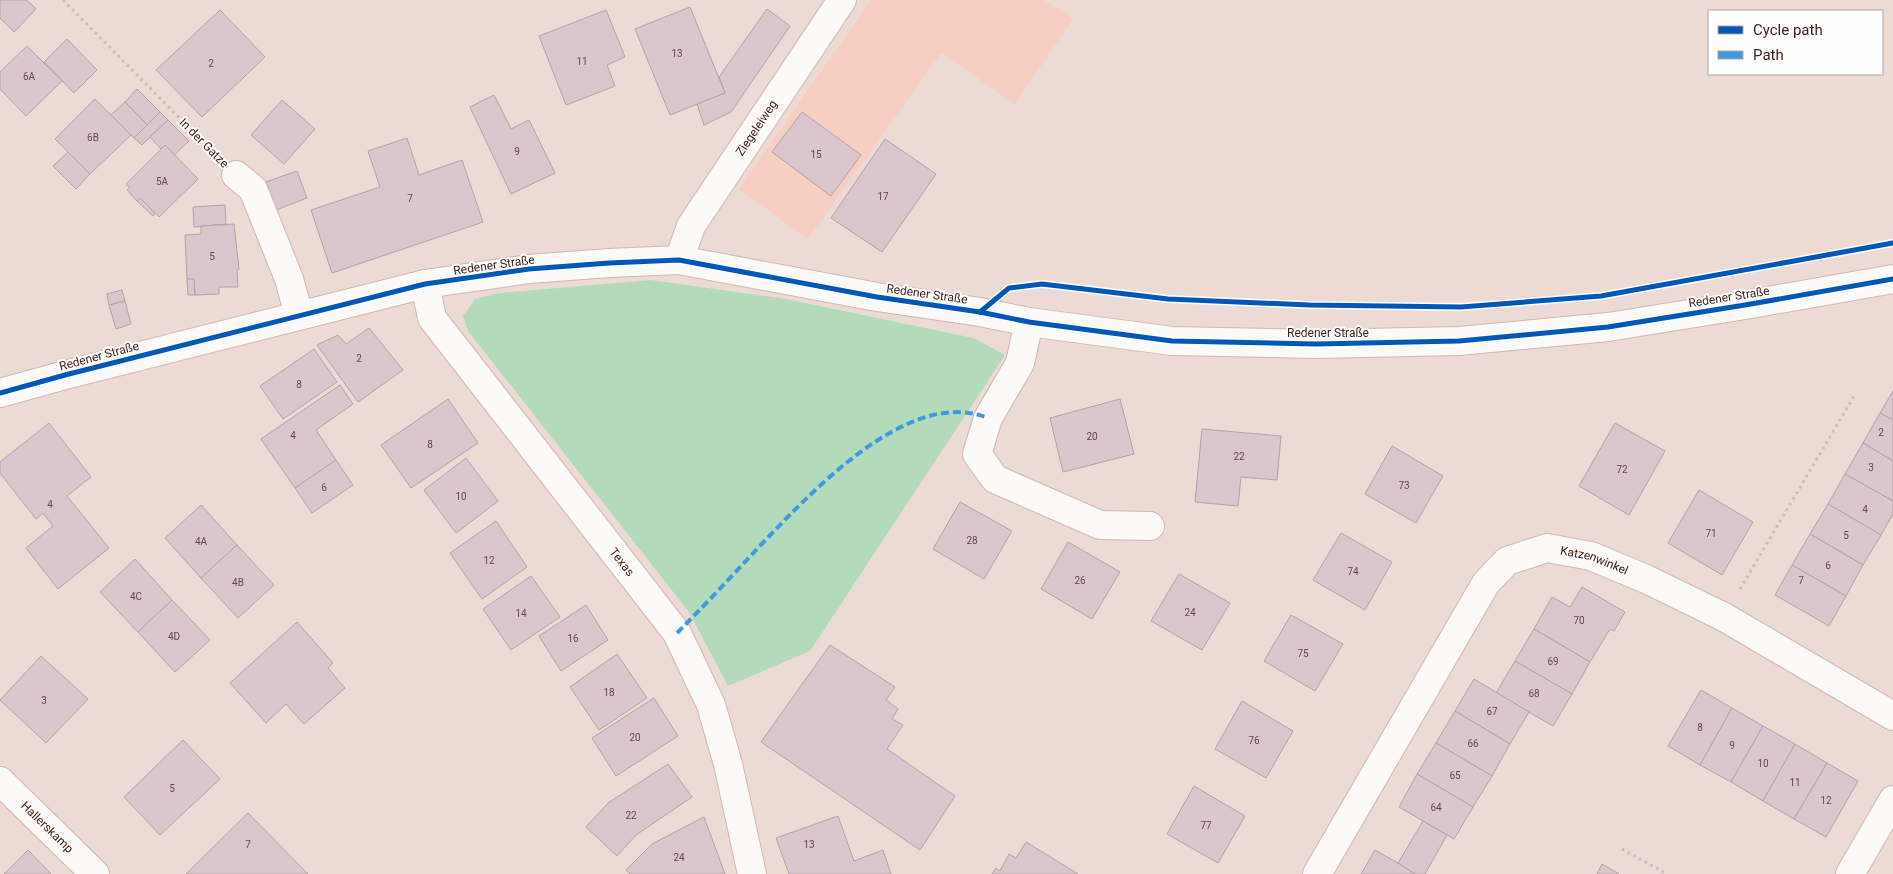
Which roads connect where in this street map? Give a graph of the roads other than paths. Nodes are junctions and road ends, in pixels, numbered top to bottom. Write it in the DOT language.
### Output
graph roads {
  1 [pos="842,0"];
  2 [pos="236,175"];
  3 [pos="679,260"];
  4 [pos="1893,279"];
  5 [pos="425,284"];
  6 [pos="299,315"];
  7 [pos="1029,322"];
  8 [pos="0,393"];
  9 [pos="1150,526"];
  10 [pos="1893,716"];
  11 [pos="0,780"];
  12 [pos="1893,800"];
  13 [pos="95,874"];
  14 [pos="752,874"];
  15 [pos="1317,874"];
  16 [pos="1850,874"];
  1 -- 3 [label="street, Ziegeleiweg"];
  2 -- 6 [label="street, In der Gatze"];
  3 -- 5 [label="street, Redener Straße"];
  3 -- 7 [label="street, Redener Straße"];
  4 -- 7 [label="street, Redener Straße"];
  5 -- 6 [label="street, Redener Straße"];
  5 -- 14 [label="street, Texas"];
  6 -- 8 [label="street, Redener Straße"];
  7 -- 9 [label="street"];
  10 -- 15 [label="street, Katzenwinkel"];
  11 -- 13 [label="street, Hallerskamp"];
  12 -- 16 [label="street"];
}
